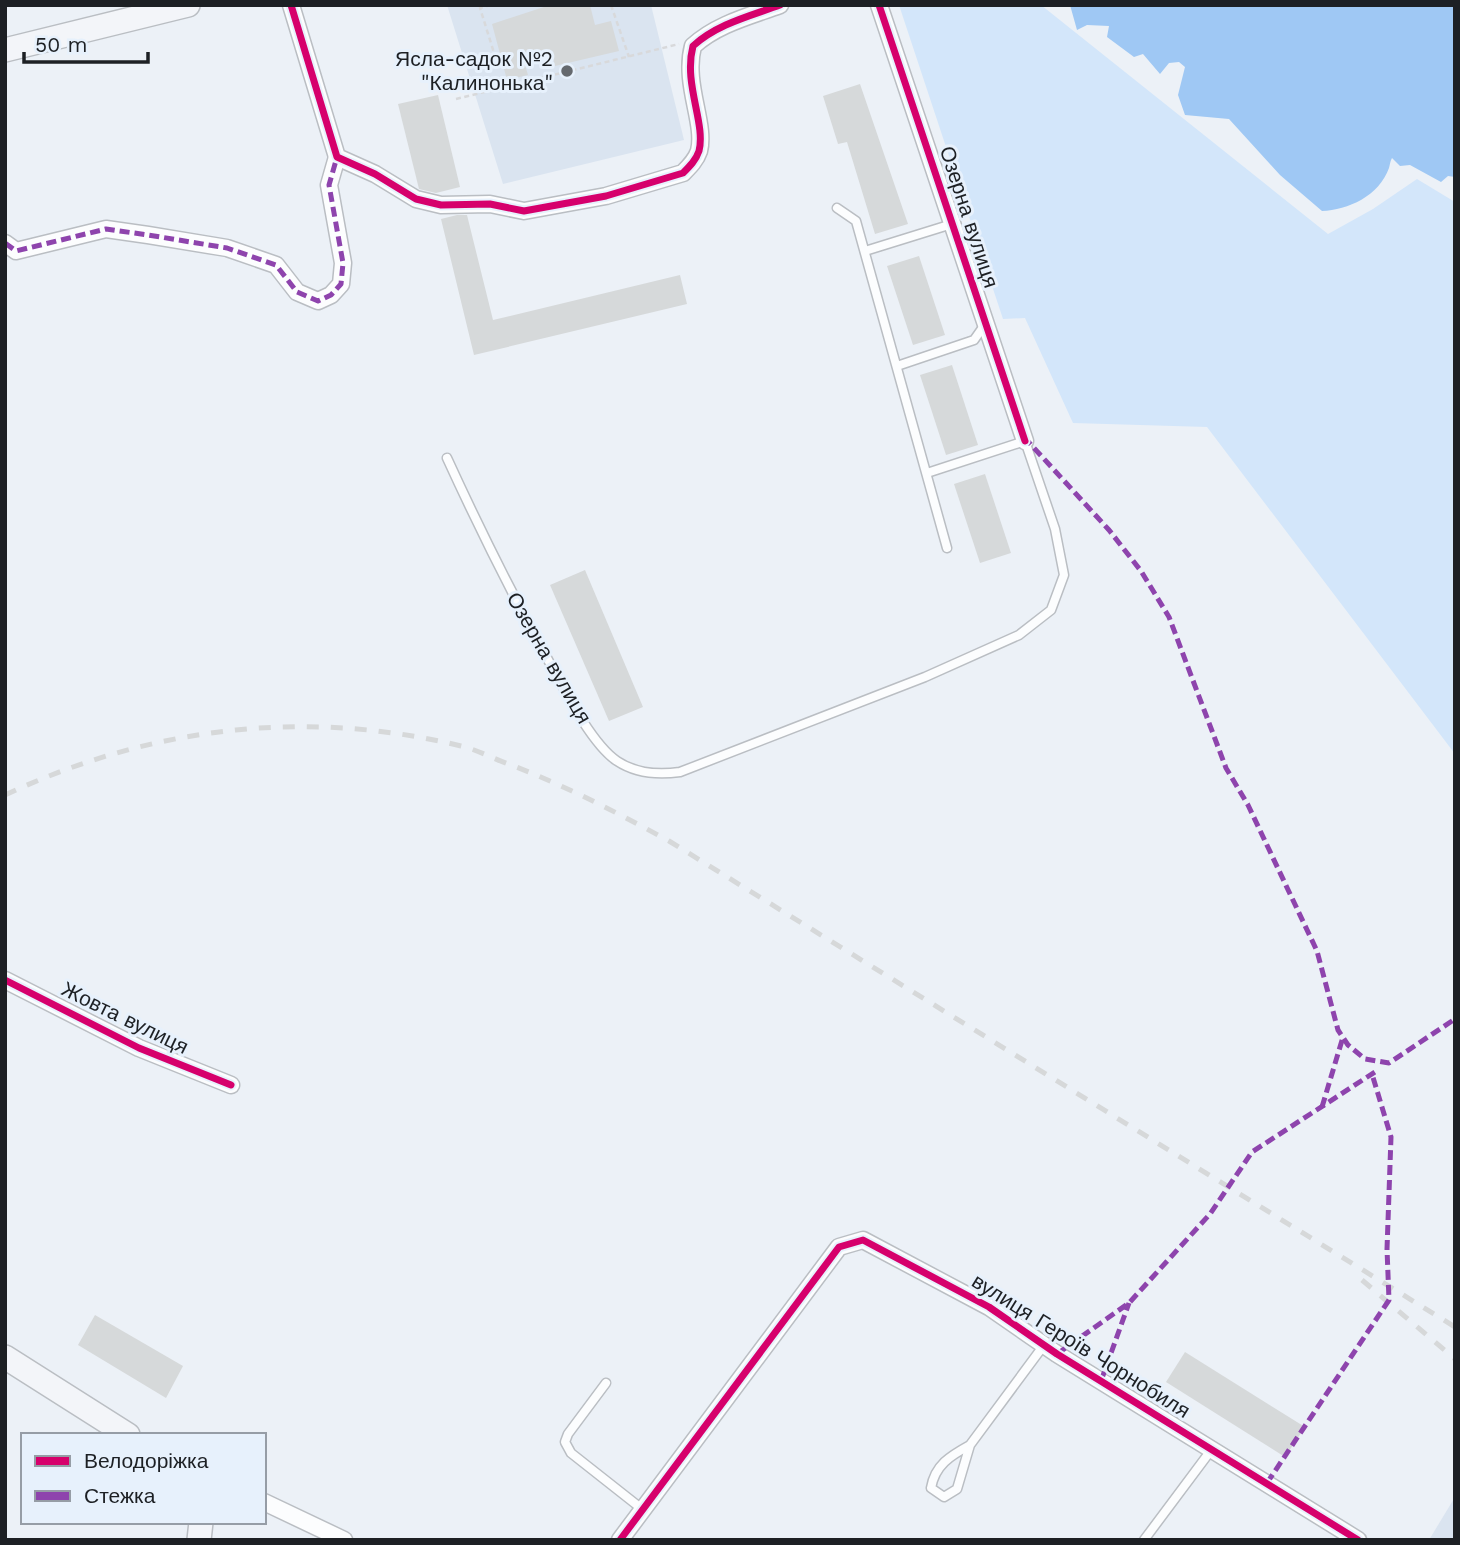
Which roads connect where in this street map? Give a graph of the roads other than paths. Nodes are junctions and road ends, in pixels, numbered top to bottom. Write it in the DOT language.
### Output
graph roads {
  1 [pos="188,5"];
  2 [pos="291,5"];
  3 [pos="780,5"];
  4 [pos="879,5"];
  5 [pos="5,50"];
  6 [pos="337,157"];
  7 [pos="837,208"];
  8 [pos="953,224"];
  9 [pos="5,243"];
  10 [pos="864,251"];
  11 [pos="986,323"];
  12 [pos="897,366"];
  13 [pos="1025,441"];
  14 [pos="447,458"];
  15 [pos="926,473"];
  16 [pos="947,548"];
  17 [pos="5,980"];
  18 [pos="231,1085"];
  19 [pos="1044,1345"];
  20 [pos="5,1357"];
  21 [pos="606,1383"];
  22 [pos="125,1433"];
  23 [pos="970,1445"];
  24 [pos="1212,1449"];
  25 [pos="266,1503"];
  26 [pos="642,1509"];
  27 [pos="344,1540"];
  28 [pos="620,1540"];
  29 [pos="1144,1540"];
  30 [pos="1358,1540"];
  1 -- 5 [label="main road"];
  2 -- 6 [label="street"];
  3 -- 6 [label="street"];
  4 -- 8 [label="street, Озерна вулиця"];
  6 -- 9 [label="street"];
  7 -- 10 [label="lane"];
  8 -- 10 [label="lane"];
  8 -- 11 [label="street, Озерна вулиця"];
  10 -- 12 [label="lane"];
  11 -- 12 [label="lane"];
  11 -- 13 [label="street, Озерна вулиця"];
  12 -- 15 [label="lane"];
  13 -- 14 [label="lane, Озерна вулиця"];
  13 -- 15 [label="lane"];
  15 -- 16 [label="lane"];
  17 -- 18 [label="street, Жовта вулиця"];
  19 -- 23 [label="lane"];
  19 -- 24 [label="street, вулиця Героїв Чорнобиля"];
  19 -- 26 [label="street, вулиця Героїв Чорнобиля"];
  20 -- 22 [label="main road"];
  21 -- 26 [label="lane"];
  23 -- 23 [label="lane"];
  24 -- 29 [label="lane"];
  24 -- 30 [label="street, вулиця Героїв Чорнобиля"];
  25 -- 27 [label="street"];
  26 -- 28 [label="street, вулиця Героїв Чорнобиля"];
}
